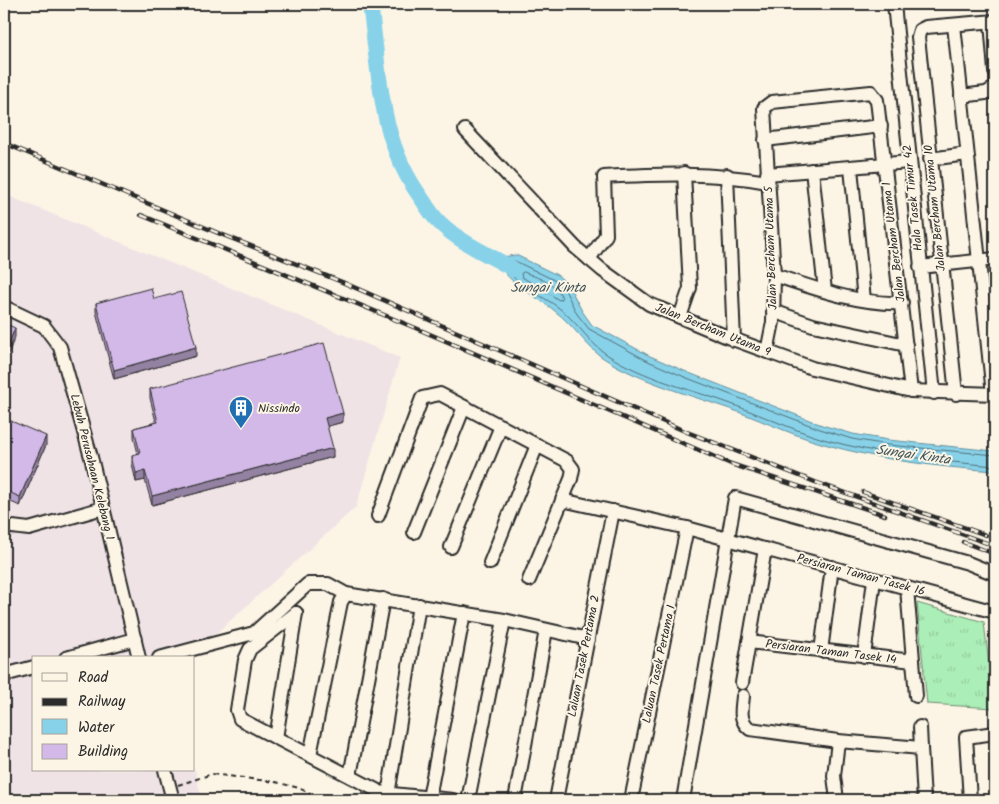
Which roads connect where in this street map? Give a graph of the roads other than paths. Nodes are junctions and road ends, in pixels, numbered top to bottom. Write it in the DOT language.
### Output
graph roads {
  1 [pos="894,4"];
  2 [pos="993,22"];
  3 [pos="954,25"];
  4 [pos="995,71"];
  5 [pos="995,88"];
  6 [pos="961,96"];
  7 [pos="766,105"];
  8 [pos="880,126"];
  9 [pos="465,130"];
  10 [pos="765,140"];
  11 [pos="967,154"];
  12 [pos="930,159"];
  13 [pos="909,162"];
  14 [pos="885,165"];
  15 [pos="851,168"];
  16 [pos="812,170"];
  17 [pos="684,173"];
  18 [pos="727,175"];
  19 [pos="768,178"];
  20 [pos="589,259"];
  21 [pos="995,259"];
  22 [pos="978,261"];
  23 [pos="941,265"];
  24 [pos="920,267"];
  25 [pos="774,275"];
  26 [pos="825,291"];
  27 [pos="864,300"];
  28 [pos="902,303"];
  29 [pos="4,307"];
  30 [pos="774,311"];
  31 [pos="680,317"];
  32 [pos="734,340"];
  33 [pos="906,345"];
  34 [pos="767,352"];
  35 [pos="911,392"];
  36 [pos="934,393"];
  37 [pos="956,394"];
  38 [pos="994,394"];
  39 [pos="464,407"];
  40 [pos="501,426"];
  41 [pos="537,445"];
  42 [pos="562,500"];
  43 [pos="103,508"];
  44 [pos="612,511"];
  45 [pos="378,516"];
  46 [pos="4,526"];
  47 [pos="687,528"];
  48 [pos="414,532"];
  49 [pos="727,539"];
  50 [pos="451,547"];
  51 [pos="764,549"];
  52 [pos="490,563"];
  53 [pos="832,568"];
  54 [pos="995,574"];
  55 [pos="529,580"];
  56 [pos="874,580"];
  57 [pos="907,588"];
  58 [pos="346,594"];
  59 [pos="383,599"];
  60 [pos="420,605"];
  61 [pos="995,612"];
  62 [pos="464,613"];
  63 [pos="504,620"];
  64 [pos="546,630"];
  65 [pos="135,639"];
  66 [pos="588,639"];
  67 [pos="749,642"];
  68 [pos="821,651"];
  69 [pos="73,656"];
  70 [pos="139,656"];
  71 [pos="167,656"];
  72 [pos="864,656"];
  73 [pos="913,662"];
  74 [pos="32,668"];
  75 [pos="4,675"];
  76 [pos="742,683"];
  77 [pos="743,696"];
  78 [pos="916,696"];
  79 [pos="920,727"];
  80 [pos="995,733"];
  81 [pos="276,738"];
  82 [pos="838,741"];
  83 [pos="921,748"];
  84 [pos="310,755"];
  85 [pos="166,772"];
  86 [pos="350,776"];
  87 [pos="171,794"];
  88 [pos="388,795"];
  89 [pos="430,798"];
  90 [pos="453,800"];
  91 [pos="468,800"];
  92 [pos="515,800"];
  93 [pos="556,800"];
  94 [pos="631,800"];
  95 [pos="683,800"];
  96 [pos="837,800"];
  97 [pos="924,800"];
  98 [pos="970,800"];
  1 -- 13 [label="street, Hala Tasek Timur 42"];
  2 -- 3 [label="street"];
  2 -- 4 [label="street"];
  3 -- 6 [label="street"];
  3 -- 12 [label="street, Jalan Bercham Utama 10"];
  5 -- 6 [label="street"];
  6 -- 11 [label="street"];
  7 -- 8 [label="street, Jalan Bercham Utama 1"];
  7 -- 10 [label="street, Jalan Bercham Utama 5"];
  8 -- 10 [label="street"];
  8 -- 14 [label="street, Jalan Bercham Utama 1"];
  9 -- 20 [label="street, Jalan Bercham Utama 9"];
  10 -- 19 [label="street, Jalan Bercham Utama 5"];
  11 -- 12 [label="street"];
  11 -- 22 [label="street"];
  12 -- 23 [label="street, Jalan Bercham Utama 10"];
  13 -- 14 [label="street"];
  13 -- 24 [label="street, Hala Tasek Timur 42"];
  14 -- 15 [label="street"];
  14 -- 28 [label="street, Jalan Bercham Utama 1"];
  15 -- 16 [label="street"];
  15 -- 27 [label="street"];
  16 -- 19 [label="street"];
  16 -- 26 [label="street"];
  17 -- 18 [label="street"];
  17 -- 20 [label="street"];
  17 -- 31 [label="street"];
  18 -- 19 [label="street"];
  18 -- 32 [label="street"];
  19 -- 25 [label="street, Jalan Bercham Utama 5"];
  20 -- 31 [label="street, Jalan Bercham Utama 9"];
  21 -- 22 [label="street"];
  22 -- 23 [label="street"];
  22 -- 38 [label="street"];
  23 -- 24 [label="street"];
  23 -- 37 [label="street, Jalan Bercham Utama 10"];
  24 -- 36 [label="street, Hala Tasek Timur 42"];
  25 -- 26 [label="street"];
  25 -- 30 [label="street, Jalan Bercham Utama 5"];
  26 -- 27 [label="street"];
  27 -- 28 [label="street"];
  28 -- 33 [label="street, Jalan Bercham Utama 1"];
  29 -- 43 [label="street, Lebuh Perusahaan Kelebang 1"];
  30 -- 33 [label="street"];
  30 -- 34 [label="street, Jalan Bercham Utama 5"];
  31 -- 32 [label="street, Jalan Bercham Utama 9"];
  32 -- 34 [label="street, Jalan Bercham Utama 9"];
  33 -- 35 [label="street, Jalan Bercham Utama 1"];
  34 -- 35 [label="street, Jalan Bercham Utama 9"];
  35 -- 36 [label="street, Jalan Bercham Utama 9"];
  36 -- 37 [label="street, Jalan Bercham Utama 9"];
  37 -- 38 [label="street, Jalan Bercham Utama 9"];
  39 -- 40 [label="street"];
  39 -- 45 [label="street"];
  39 -- 48 [label="street"];
  40 -- 41 [label="street"];
  40 -- 50 [label="street"];
  41 -- 42 [label="street"];
  41 -- 52 [label="street"];
  42 -- 44 [label="street, Persiaran Taman Tasek 16"];
  42 -- 55 [label="street"];
  43 -- 46 [label="street"];
  43 -- 65 [label="street, Lebuh Perusahaan Kelebang 1"];
  44 -- 47 [label="street, Persiaran Taman Tasek 16"];
  44 -- 66 [label="street, Laluan Tasek Pertama 2"];
  47 -- 49 [label="street, Persiaran Taman Tasek 16"];
  47 -- 94 [label="street, Laluan Tasek Pertama 1"];
  49 -- 51 [label="street, Persiaran Taman Tasek 16"];
  49 -- 54 [label="street"];
  49 -- 95 [label="street"];
  51 -- 53 [label="street, Persiaran Taman Tasek 16"];
  51 -- 67 [label="street"];
  53 -- 56 [label="street, Persiaran Taman Tasek 16"];
  53 -- 68 [label="street"];
  56 -- 57 [label="street, Persiaran Taman Tasek 16"];
  56 -- 72 [label="street"];
  57 -- 61 [label="street, Persiaran Taman Tasek 16"];
  57 -- 73 [label="street"];
  58 -- 59 [label="street"];
  58 -- 71 [label="street"];
  58 -- 84 [label="street"];
  59 -- 60 [label="street"];
  59 -- 86 [label="street"];
  60 -- 62 [label="street"];
  60 -- 88 [label="street"];
  62 -- 63 [label="street"];
  62 -- 89 [label="street"];
  63 -- 64 [label="street"];
  63 -- 91 [label="street"];
  64 -- 66 [label="street"];
  64 -- 92 [label="street"];
  65 -- 69 [label="street"];
  65 -- 70 [label="street, Lebuh Perusahaan Kelebang 1"];
  66 -- 93 [label="street, Laluan Tasek Pertama 2"];
  67 -- 68 [label="street, Persiaran Taman Tasek 14"];
  67 -- 76 [label="street"];
  68 -- 72 [label="street, Persiaran Taman Tasek 14"];
  72 -- 73 [label="street, Persiaran Taman Tasek 14"];
  73 -- 78 [label="street"];
  74 -- 75 [label="street"];
  77 -- 82 [label="street"];
  79 -- 83 [label="street"];
  80 -- 98 [label="street"];
  81 -- 81 [label="street"];
  81 -- 84 [label="street"];
  82 -- 83 [label="street"];
  82 -- 96 [label="street"];
  83 -- 97 [label="street"];
  84 -- 86 [label="street"];
  85 -- 87 [label="street"];
  86 -- 88 [label="street"];
  88 -- 89 [label="street"];
  89 -- 90 [label="street"];
}
